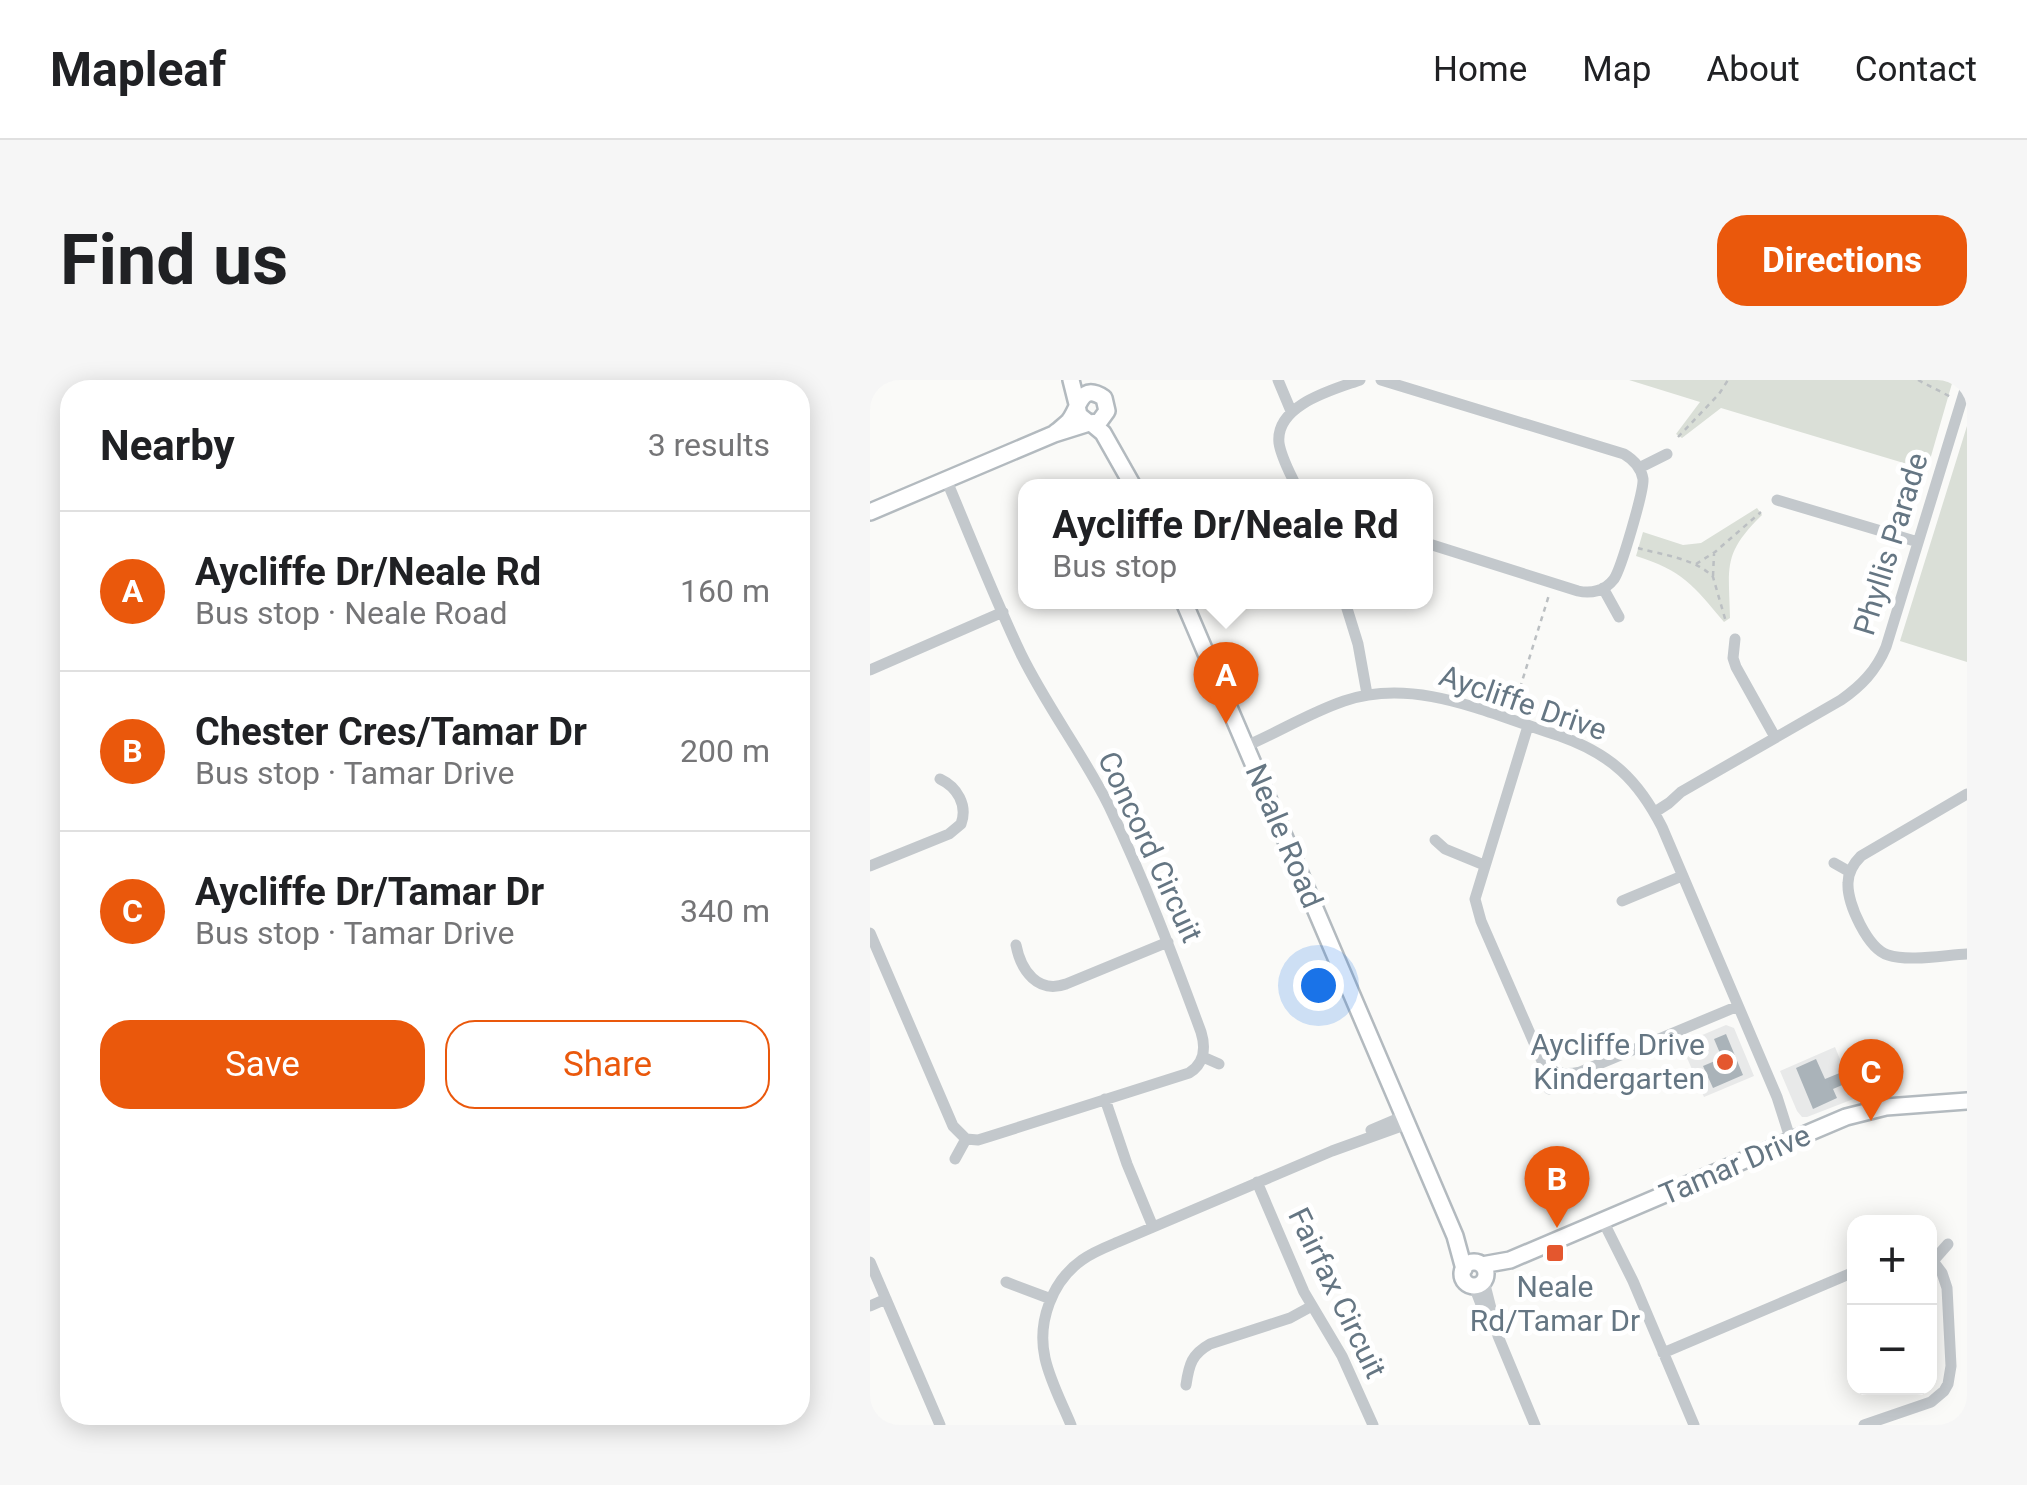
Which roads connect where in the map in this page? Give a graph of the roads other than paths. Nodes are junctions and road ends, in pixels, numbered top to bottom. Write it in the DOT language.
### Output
graph roads {
  1 [pos="1070,380"];
  2 [pos="1084,380"];
  3 [pos="1278,380"];
  4 [pos="1360,380"];
  5 [pos="1381,380"];
  6 [pos="1967,383"];
  7 [pos="1096,393"];
  8 [pos="1077,405"];
  9 [pos="1292,410"];
  10 [pos="1107,411"];
  11 [pos="1090,423"];
  12 [pos="1054,434"];
  13 [pos="1667,454"];
  14 [pos="1639,468"];
  15 [pos="946,479"];
  16 [pos="1130,479"];
  17 [pos="1131,479"];
  18 [pos="1293,479"];
  19 [pos="1778,500"];
  20 [pos="870,512"];
  21 [pos="1918,542"];
  22 [pos="1433,545"];
  23 [pos="1604,588"];
  24 [pos="1187,609"];
  25 [pos="1347,609"];
  26 [pos="1003,612"];
  27 [pos="1619,616"];
  28 [pos="1735,639"];
  29 [pos="870,670"];
  30 [pos="1366,694"];
  31 [pos="1528,726"];
  32 [pos="1775,738"];
  33 [pos="1244,743"];
  34 [pos="940,778"];
  35 [pos="1967,794"];
  36 [pos="1653,808"];
  37 [pos="1435,840"];
  38 [pos="1834,863"];
  39 [pos="1484,865"];
  40 [pos="870,866"];
  41 [pos="1850,872"];
  42 [pos="1682,876"];
  43 [pos="1622,901"];
  44 [pos="870,933"];
  45 [pos="1168,942"];
  46 [pos="1016,945"];
  47 [pos="1967,954"];
  48 [pos="1738,1006"];
  49 [pos="1202,1057"];
  50 [pos="1219,1064"];
  51 [pos="1556,1073"];
  52 [pos="1549,1089"];
  53 [pos="1105,1100"];
  54 [pos="1967,1101"];
  55 [pos="1405,1120"];
  56 [pos="1795,1139"];
  57 [pos="966,1140"];
  58 [pos="955,1158"];
  59 [pos="1257,1182"];
  60 [pos="1606,1219"];
  61 [pos="1153,1227"];
  62 [pos="1948,1244"];
  63 [pos="1937,1254"];
  64 [pos="870,1262"];
  65 [pos="1937,1266"];
  66 [pos="1477,1273"];
  67 [pos="1847,1275"];
  68 [pos="1006,1282"];
  69 [pos="886,1299"];
  70 [pos="1050,1299"];
  71 [pos="870,1306"];
  72 [pos="1312,1306"];
  73 [pos="1664,1354"];
  74 [pos="1186,1385"];
  75 [pos="940,1425"];
  76 [pos="1071,1425"];
  77 [pos="1373,1425"];
  78 [pos="1536,1425"];
  79 [pos="1694,1425"];
  80 [pos="1864,1425"];
  1 -- 8 [label="street"];
  2 -- 7 [label="street"];
  3 -- 9 [label="street"];
  4 -- 9 [label="street"];
  5 -- 14 [label="street"];
  6 -- 21 [label="street, Phyllis Parade"];
  7 -- 8 [label="street"];
  7 -- 10 [label="street"];
  8 -- 11 [label="street"];
  8 -- 12 [label="street"];
  9 -- 18 [label="street"];
  10 -- 11 [label="street"];
  10 -- 17 [label="street"];
  11 -- 12 [label="street"];
  11 -- 16 [label="street"];
  12 -- 15 [label="street"];
  13 -- 14 [label="street"];
  14 -- 23 [label="street"];
  15 -- 20 [label="street"];
  15 -- 26 [label="street, Concord Circuit"];
  19 -- 21 [label="street"];
  21 -- 32 [label="street, Phyllis Parade"];
  22 -- 23 [label="street"];
  23 -- 27 [label="street"];
  24 -- 33 [label="street, Neale Road"];
  25 -- 30 [label="street"];
  26 -- 29 [label="street"];
  26 -- 45 [label="street, Concord Circuit"];
  28 -- 32 [label="street"];
  30 -- 31 [label="street, Aycliffe Drive"];
  30 -- 33 [label="street, Aycliffe Drive"];
  31 -- 36 [label="street, Aycliffe Drive"];
  31 -- 39 [label="street"];
  32 -- 36 [label="street, Phyllis Parade"];
  33 -- 55 [label="street, Neale Road"];
  34 -- 40 [label="street"];
  35 -- 41 [label="street"];
  36 -- 42 [label="street, Aycliffe Drive"];
  37 -- 39 [label="street"];
  38 -- 41 [label="street"];
  39 -- 51 [label="street"];
  41 -- 47 [label="street"];
  42 -- 43 [label="street"];
  42 -- 48 [label="street, Aycliffe Drive"];
  44 -- 57 [label="street"];
  45 -- 46 [label="street"];
  45 -- 49 [label="street, Concord Circuit"];
  48 -- 51 [label="street"];
  48 -- 56 [label="street, Aycliffe Drive"];
  49 -- 50 [label="street"];
  49 -- 53 [label="street"];
  51 -- 52 [label="street"];
  53 -- 57 [label="street"];
  53 -- 61 [label="street"];
  54 -- 56 [label="street, Tamar Drive"];
  55 -- 59 [label="street, Fairfax Circuit"];
  55 -- 66 [label="street, Neale Road"];
  56 -- 60 [label="street, Tamar Drive"];
  57 -- 58 [label="street"];
  59 -- 61 [label="street, Fairfax Circuit"];
  59 -- 72 [label="street, Fairfax Circuit"];
  60 -- 66 [label="street, Tamar Drive"];
  60 -- 73 [label="street"];
  61 -- 70 [label="street, Fairfax Circuit"];
  62 -- 63 [label="street"];
  64 -- 69 [label="street"];
  65 -- 80 [label="street"];
  66 -- 78 [label="street, Neale Road"];
  67 -- 73 [label="street"];
  68 -- 70 [label="street"];
  69 -- 71 [label="street"];
  69 -- 75 [label="street"];
  70 -- 76 [label="street"];
  72 -- 74 [label="street"];
  72 -- 77 [label="street, Fairfax Circuit"];
  73 -- 79 [label="street"];
}
